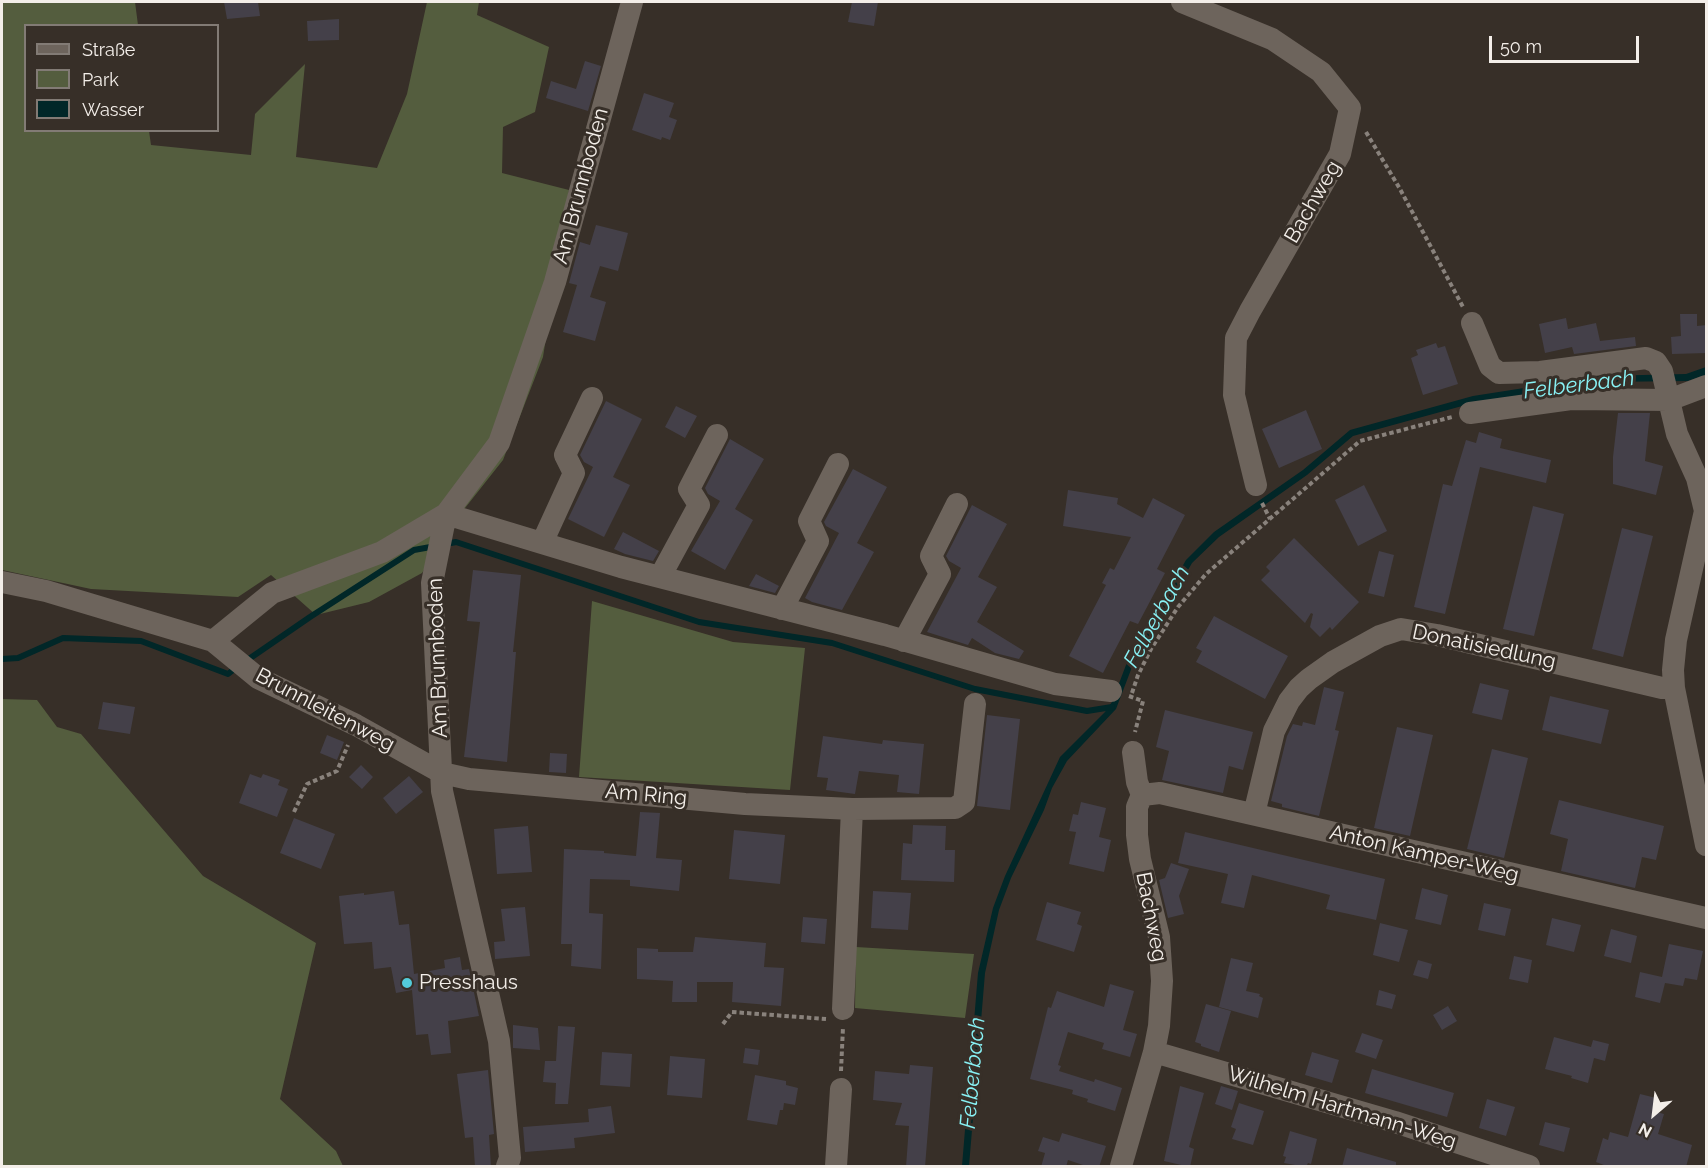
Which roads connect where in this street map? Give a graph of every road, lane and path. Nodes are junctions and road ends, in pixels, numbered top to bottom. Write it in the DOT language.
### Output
graph roads {
  1 [pos="632,2"];
  2 [pos="1182,2"];
  3 [pos="1350,108"];
  4 [pos="1472,323"];
  5 [pos="1665,385"];
  6 [pos="1707,386"];
  7 [pos="592,398"];
  8 [pos="1470,413"];
  9 [pos="717,435"];
  10 [pos="838,464"];
  11 [pos="1256,485"];
  12 [pos="957,504"];
  13 [pos="1264,509"];
  14 [pos="1270,519"];
  15 [pos="445,523"];
  16 [pos="542,543"];
  17 [pos="660,577"];
  18 [pos="2,582"];
  19 [pos="782,609"];
  20 [pos="904,640"];
  21 [pos="213,641"];
  22 [pos="1674,688"];
  23 [pos="1122,694"];
  24 [pos="975,704"];
  25 [pos="348,745"];
  26 [pos="1133,752"];
  27 [pos="442,773"];
  28 [pos="1142,795"];
  29 [pos="852,809"];
  30 [pos="294,812"];
  31 [pos="1254,814"];
  32 [pos="1707,845"];
  33 [pos="1707,918"];
  34 [pos="843,1009"];
  35 [pos="723,1024"];
  36 [pos="1154,1052"];
  37 [pos="841,1089"];
  38 [pos="514,1164"];
  39 [pos="836,1167"];
  40 [pos="1121,1167"];
  41 [pos="1529,1167"];
  1 -- 15 [label="street, Am Brunnboden"];
  2 -- 3 [label="street"];
  3 -- 4 [label="path"];
  3 -- 11 [label="street, Bachweg"];
  4 -- 5 [label="street"];
  5 -- 6 [label="street"];
  5 -- 8 [label="street"];
  5 -- 22 [label="street"];
  7 -- 16 [label="street"];
  8 -- 14 [label="path"];
  9 -- 17 [label="street"];
  10 -- 19 [label="street"];
  12 -- 20 [label="street"];
  13 -- 14 [label="path"];
  14 -- 23 [label="path"];
  15 -- 16 [label="street"];
  15 -- 21 [label="street"];
  15 -- 27 [label="street, Am Brunnboden"];
  16 -- 17 [label="street"];
  17 -- 19 [label="street"];
  18 -- 21 [label="street, Brunnleitenweg"];
  19 -- 20 [label="street"];
  20 -- 23 [label="street"];
  21 -- 27 [label="street, Brunnleitenweg"];
  22 -- 31 [label="street, Donatisiedlung"];
  22 -- 32 [label="street"];
  23 -- 26 [label="path"];
  24 -- 29 [label="street, Am Ring"];
  25 -- 30 [label="path, Brunnleitenweg"];
  26 -- 28 [label="street, Bachweg"];
  27 -- 29 [label="street, Am Ring"];
  27 -- 38 [label="street, Am Brunnboden"];
  28 -- 31 [label="street, Anton Kamper-Weg"];
  28 -- 36 [label="street, Bachweg"];
  29 -- 34 [label="street"];
  31 -- 33 [label="street, Anton Kamper-Weg"];
  34 -- 35 [label="path"];
  34 -- 37 [label="path"];
  36 -- 40 [label="street, Bachweg"];
  36 -- 41 [label="street, Wilhelm Hartmann-Weg"];
  37 -- 39 [label="street"];
}
